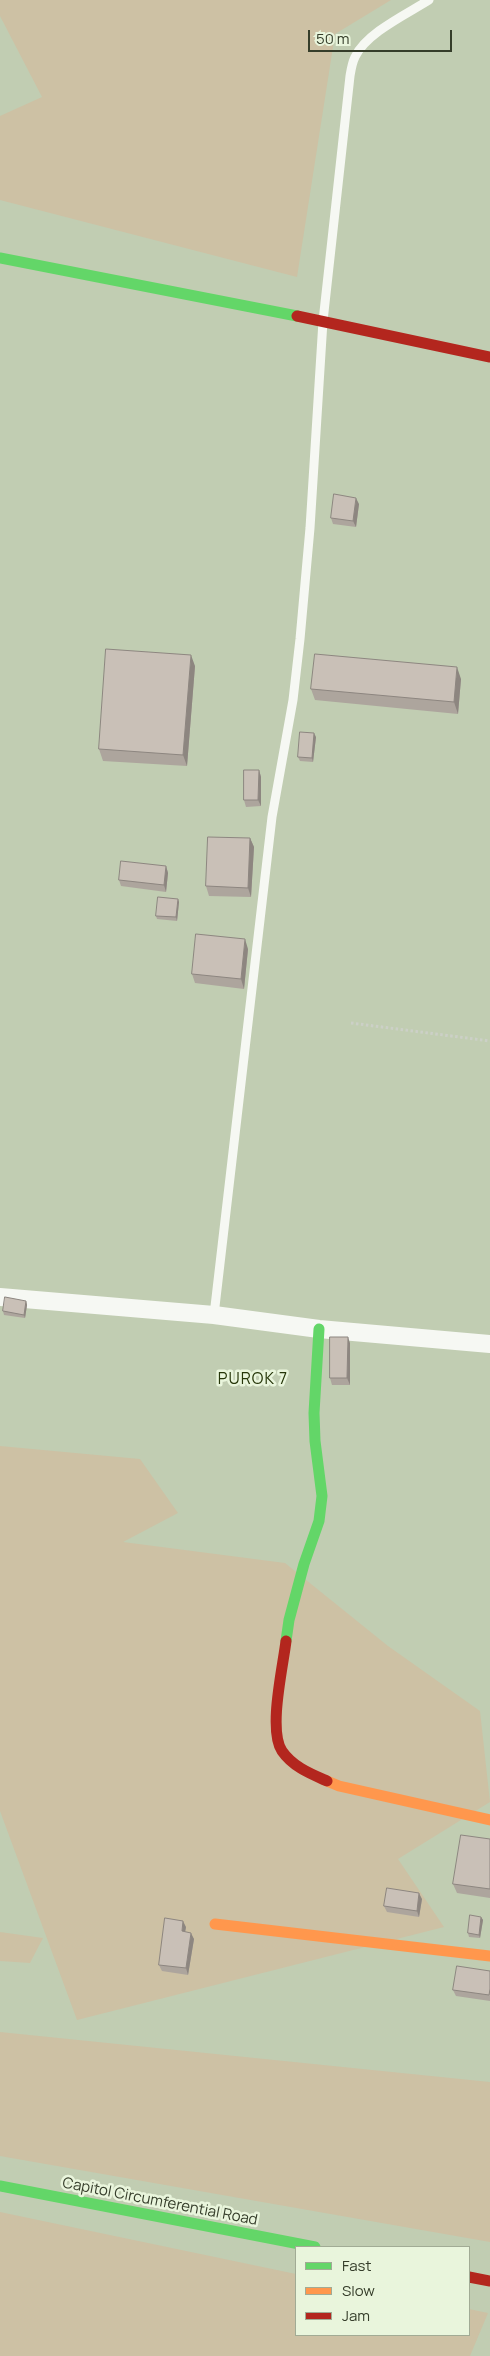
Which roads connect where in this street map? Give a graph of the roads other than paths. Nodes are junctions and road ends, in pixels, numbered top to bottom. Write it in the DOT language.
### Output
graph roads {
  1 [pos="430,0"];
  2 [pos="0,258"];
  3 [pos="322,321"];
  4 [pos="490,357"];
  5 [pos="0,1297"];
  6 [pos="214,1315"];
  7 [pos="319,1329"];
  8 [pos="490,1344"];
  9 [pos="490,1820"];
  10 [pos="215,1924"];
  11 [pos="490,1956"];
  12 [pos="0,2186"];
  13 [pos="310,2246"];
  14 [pos="470,2277"];
  15 [pos="490,2281"];
  1 -- 3 [label="lane"];
  2 -- 3 [label="street"];
  3 -- 4 [label="street"];
  3 -- 6 [label="lane"];
  5 -- 6 [label="street"];
  6 -- 7 [label="street"];
  7 -- 8 [label="street"];
  7 -- 9 [label="street"];
  10 -- 11 [label="street"];
  12 -- 13 [label="street, Capitol Circumferential Road"];
  14 -- 15 [label="street"];
}
